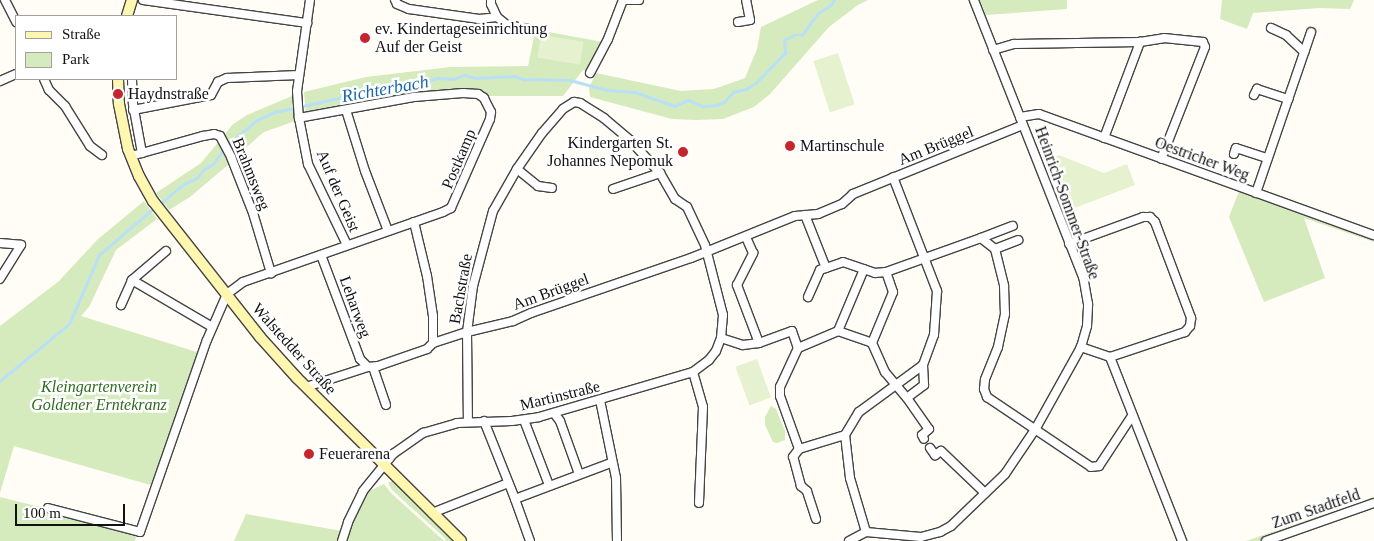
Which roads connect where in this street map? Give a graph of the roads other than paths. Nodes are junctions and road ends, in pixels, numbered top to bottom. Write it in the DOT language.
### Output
graph roads {
  1 [pos="5,0"];
  2 [pos="132,0"];
  3 [pos="142,0"];
  4 [pos="310,0"];
  5 [pos="395,0"];
  6 [pos="491,0"];
  7 [pos="623,0"];
  8 [pos="639,0"];
  9 [pos="746,0"];
  10 [pos="974,0"];
  11 [pos="127,15"];
  12 [pos="497,17"];
  13 [pos="15,20"];
  14 [pos="307,22"];
  15 [pos="738,22"];
  16 [pos="1271,28"];
  17 [pos="534,30"];
  18 [pos="1311,32"];
  19 [pos="1140,42"];
  20 [pos="993,50"];
  21 [pos="1304,52"];
  22 [pos="15,74"];
  23 [pos="299,74"];
  24 [pos="590,74"];
  25 [pos="44,80"];
  26 [pos="118,80"];
  27 [pos="132,80"];
  28 [pos="0,81"];
  29 [pos="1257,88"];
  30 [pos="1288,99"];
  31 [pos="576,102"];
  32 [pos="133,110"];
  33 [pos="346,110"];
  34 [pos="299,116"];
  35 [pos="1022,121"];
  36 [pos="1104,138"];
  37 [pos="1236,148"];
  38 [pos="142,153"];
  39 [pos="102,154"];
  40 [pos="131,156"];
  41 [pos="1267,158"];
  42 [pos="1161,160"];
  43 [pos="517,169"];
  44 [pos="660,173"];
  45 [pos="893,177"];
  46 [pos="552,188"];
  47 [pos="613,189"];
  48 [pos="1256,193"];
  49 [pos="805,215"];
  50 [pos="414,222"];
  51 [pos="388,231"];
  52 [pos="1374,235"];
  53 [pos="746,237"];
  54 [pos="981,238"];
  55 [pos="0,243"];
  56 [pos="1069,244"];
  57 [pos="347,245"];
  58 [pos="995,248"];
  59 [pos="166,250"];
  60 [pos="707,252"];
  61 [pos="321,255"];
  62 [pos="925,257"];
  63 [pos="826,268"];
  64 [pos="864,270"];
  65 [pos="886,272"];
  66 [pos="271,273"];
  67 [pos="0,279"];
  68 [pos="132,280"];
  69 [pos="227,294"];
  70 [pos="808,297"];
  71 [pos="122,305"];
  72 [pos="212,327"];
  73 [pos="838,331"];
  74 [pos="467,332"];
  75 [pos="721,338"];
  76 [pos="433,343"];
  77 [pos="759,343"];
  78 [pos="872,343"];
  79 [pos="1081,347"];
  80 [pos="798,348"];
  81 [pos="1110,357"];
  82 [pos="923,365"];
  83 [pos="370,367"];
  84 [pos="693,372"];
  85 [pos="896,385"];
  86 [pos="306,388"];
  87 [pos="907,398"];
  88 [pos="600,400"];
  89 [pos="386,405"];
  90 [pos="554,413"];
  91 [pos="1132,416"];
  92 [pos="524,420"];
  93 [pos="484,421"];
  94 [pos="468,422"];
  95 [pos="1036,428"];
  96 [pos="845,435"];
  97 [pos="924,439"];
  98 [pos="930,448"];
  99 [pos="799,449"];
  100 [pos="611,463"];
  101 [pos="383,464"];
  102 [pos="579,474"];
  103 [pos="508,483"];
  104 [pos="548,485"];
  105 [pos="985,493"];
  106 [pos="515,499"];
  107 [pos="699,503"];
  108 [pos="1374,503"];
  109 [pos="48,508"];
  110 [pos="432,513"];
  111 [pos="816,519"];
  112 [pos="866,532"];
  113 [pos="342,541"];
  114 [pos="461,541"];
  115 [pos="530,541"];
  116 [pos="617,541"];
  117 [pos="849,541"];
  118 [pos="1182,541"];
  119 [pos="1266,541"];
  1 -- 13 [label="street"];
  2 -- 11 [label="main road"];
  3 -- 14 [label="street"];
  4 -- 14 [label="street, Auf der Geist"];
  5 -- 12 [label="street"];
  6 -- 12 [label="street"];
  7 -- 8 [label="street"];
  7 -- 24 [label="street"];
  9 -- 15 [label="street"];
  10 -- 20 [label="street"];
  12 -- 17 [label="street"];
  14 -- 23 [label="street, Auf der Geist"];
  16 -- 21 [label="street"];
  18 -- 21 [label="street"];
  19 -- 20 [label="street"];
  19 -- 36 [label="street"];
  19 -- 42 [label="street"];
  20 -- 35 [label="street"];
  21 -- 30 [label="street"];
  22 -- 28 [label="street"];
  23 -- 32 [label="street"];
  23 -- 34 [label="street, Auf der Geist"];
  25 -- 39 [label="street"];
  26 -- 40 [label="main road, Walstedder Straße"];
  27 -- 32 [label="street"];
  29 -- 30 [label="street"];
  30 -- 41 [label="street"];
  31 -- 43 [label="street, Bachstraße"];
  31 -- 44 [label="street, Martinstraße"];
  32 -- 38 [label="street"];
  33 -- 34 [label="street, Postkamp"];
  33 -- 50 [label="street, Postkamp"];
  33 -- 51 [label="street"];
  34 -- 57 [label="street, Auf der Geist"];
  35 -- 36 [label="street, Oestricher Weg"];
  35 -- 45 [label="street, Am Brüggel"];
  35 -- 56 [label="street, Heinrich-Sommer-Straße"];
  36 -- 42 [label="street, Oestricher Weg"];
  37 -- 41 [label="street"];
  38 -- 40 [label="street"];
  38 -- 66 [label="street, Brahmsweg"];
  40 -- 69 [label="main road, Walstedder Straße"];
  41 -- 48 [label="street"];
  42 -- 48 [label="street, Oestricher Weg"];
  43 -- 46 [label="street"];
  43 -- 74 [label="street, Bachstraße"];
  44 -- 47 [label="street"];
  44 -- 60 [label="street, Martinstraße"];
  45 -- 49 [label="street, Am Brüggel"];
  45 -- 62 [label="street"];
  48 -- 52 [label="street, Oestricher Weg"];
  49 -- 53 [label="street, Am Brüggel"];
  49 -- 63 [label="street"];
  50 -- 51 [label="street, Postkamp"];
  50 -- 76 [label="street"];
  51 -- 57 [label="street, Postkamp"];
  53 -- 60 [label="street, Am Brüggel"];
  53 -- 77 [label="street"];
  54 -- 58 [label="street"];
  54 -- 58 [label="street"];
  54 -- 62 [label="street"];
  55 -- 67 [label="street"];
  56 -- 79 [label="street, Heinrich-Sommer-Straße"];
  56 -- 81 [label="street"];
  57 -- 61 [label="street, Postkamp"];
  58 -- 95 [label="street"];
  59 -- 68 [label="street"];
  60 -- 74 [label="street, Am Brüggel"];
  60 -- 75 [label="street, Martinstraße"];
  61 -- 66 [label="street, Postkamp"];
  61 -- 83 [label="street, Leharweg"];
  62 -- 65 [label="street"];
  62 -- 82 [label="street"];
  63 -- 64 [label="street"];
  63 -- 70 [label="street"];
  64 -- 65 [label="street"];
  64 -- 73 [label="street"];
  65 -- 78 [label="street"];
  66 -- 69 [label="street, Postkamp"];
  68 -- 71 [label="street"];
  68 -- 72 [label="street"];
  69 -- 72 [label="street"];
  69 -- 86 [label="main road, Walstedder Straße"];
  72 -- 109 [label="street"];
  73 -- 78 [label="street"];
  73 -- 80 [label="street"];
  74 -- 76 [label="street, Am Brüggel"];
  74 -- 94 [label="street, Bachstraße"];
  75 -- 77 [label="street"];
  75 -- 84 [label="street, Martinstraße"];
  76 -- 83 [label="street, Am Brüggel"];
  77 -- 80 [label="street"];
  78 -- 85 [label="street"];
  79 -- 81 [label="street"];
  79 -- 95 [label="street, Heinrich-Sommer-Straße"];
  80 -- 99 [label="street"];
  81 -- 91 [label="street"];
  82 -- 85 [label="street"];
  82 -- 87 [label="street"];
  83 -- 86 [label="street, Am Brüggel"];
  83 -- 89 [label="street, Leharweg"];
  84 -- 88 [label="street, Martinstraße"];
  84 -- 107 [label="street"];
  85 -- 87 [label="street"];
  85 -- 96 [label="street"];
  86 -- 101 [label="main road, Walstedder Straße"];
  87 -- 97 [label="street"];
  88 -- 90 [label="street, Martinstraße"];
  88 -- 100 [label="street"];
  90 -- 92 [label="street, Martinstraße"];
  90 -- 102 [label="street"];
  91 -- 95 [label="street"];
  91 -- 118 [label="street"];
  92 -- 93 [label="street, Martinstraße"];
  92 -- 104 [label="street"];
  93 -- 94 [label="street, Martinstraße"];
  93 -- 103 [label="street"];
  94 -- 101 [label="street, Martinstraße"];
  95 -- 105 [label="street, Heinrich-Sommer-Straße"];
  96 -- 99 [label="street"];
  96 -- 112 [label="street"];
  98 -- 105 [label="street"];
  99 -- 111 [label="street"];
  100 -- 102 [label="street"];
  100 -- 116 [label="street"];
  101 -- 110 [label="main road, Walstedder Straße"];
  101 -- 113 [label="street, Martinstraße"];
  102 -- 104 [label="street"];
  103 -- 106 [label="street"];
  103 -- 110 [label="street"];
  104 -- 106 [label="street"];
  105 -- 112 [label="street, Heinrich-Sommer-Straße"];
  106 -- 115 [label="street"];
  108 -- 119 [label="street, Zum Stadtfeld"];
  110 -- 114 [label="main road, Walstedder Straße"];
  112 -- 117 [label="street"];
}
